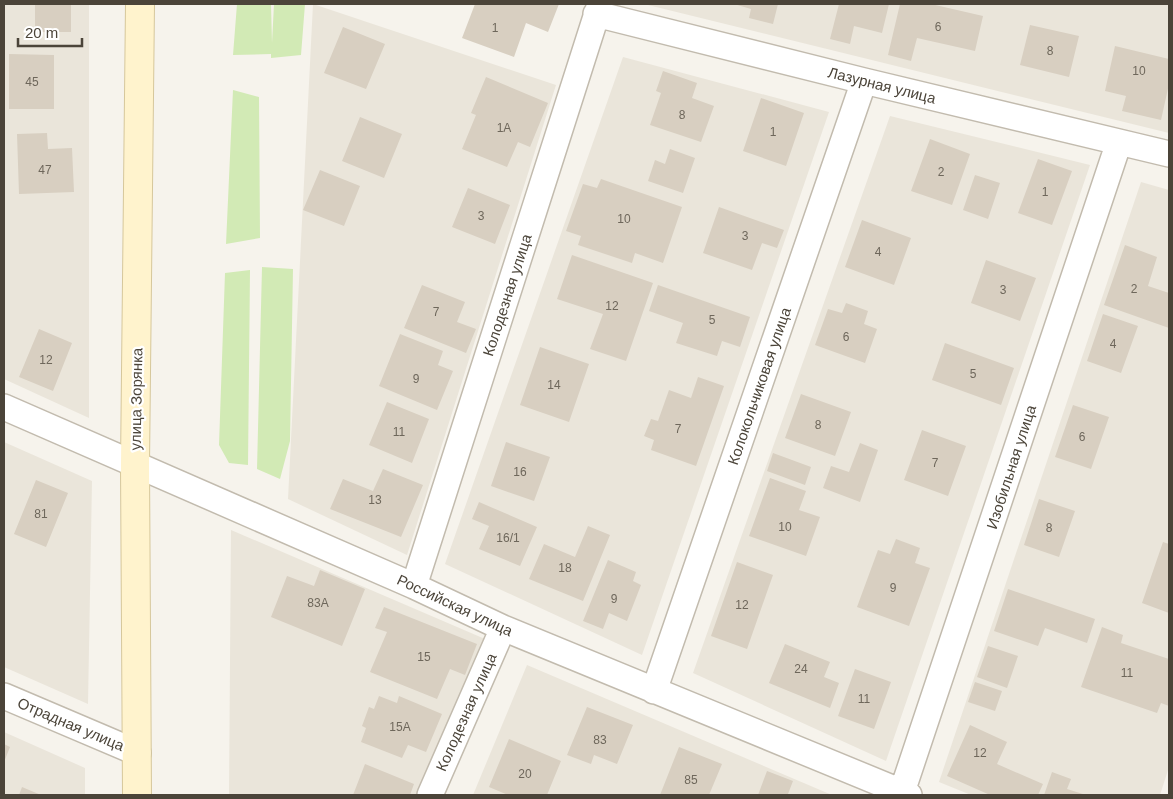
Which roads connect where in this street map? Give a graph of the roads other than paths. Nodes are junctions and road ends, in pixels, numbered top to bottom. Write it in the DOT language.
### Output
graph roads {
  1 [pos="140,4"];
  2 [pos="598,9"];
  3 [pos="864,81"];
  4 [pos="1119,142"];
  5 [pos="1169,154"];
  6 [pos="4,407"];
  7 [pos="135,465"];
  8 [pos="414,586"];
  9 [pos="503,628"];
  10 [pos="654,691"];
  11 [pos="4,696"];
  12 [pos="138,753"];
  13 [pos="905,794"];
  14 [pos="137,795"];
  15 [pos="430,795"];
  1 -- 7 [label="street, улица Зорянка"];
  2 -- 3 [label="street, Лазурная улица"];
  2 -- 8 [label="street, Колодезная улица"];
  3 -- 4 [label="street, Лазурная улица"];
  3 -- 10 [label="street, Колокольчиковая улица"];
  4 -- 5 [label="street, Лазурная улица"];
  4 -- 13 [label="street, Изобильная улица"];
  6 -- 7 [label="street, Российская улица"];
  7 -- 8 [label="street, Российская улица"];
  7 -- 12 [label="street, улица Зорянка"];
  8 -- 9 [label="street, Российская улица"];
  9 -- 10 [label="street, Российская улица"];
  9 -- 15 [label="street, Колодезная улица"];
  10 -- 13 [label="street, Российская улица"];
  11 -- 12 [label="street, Отрадная улица"];
  12 -- 14 [label="street, улица Зорянка"];
}
